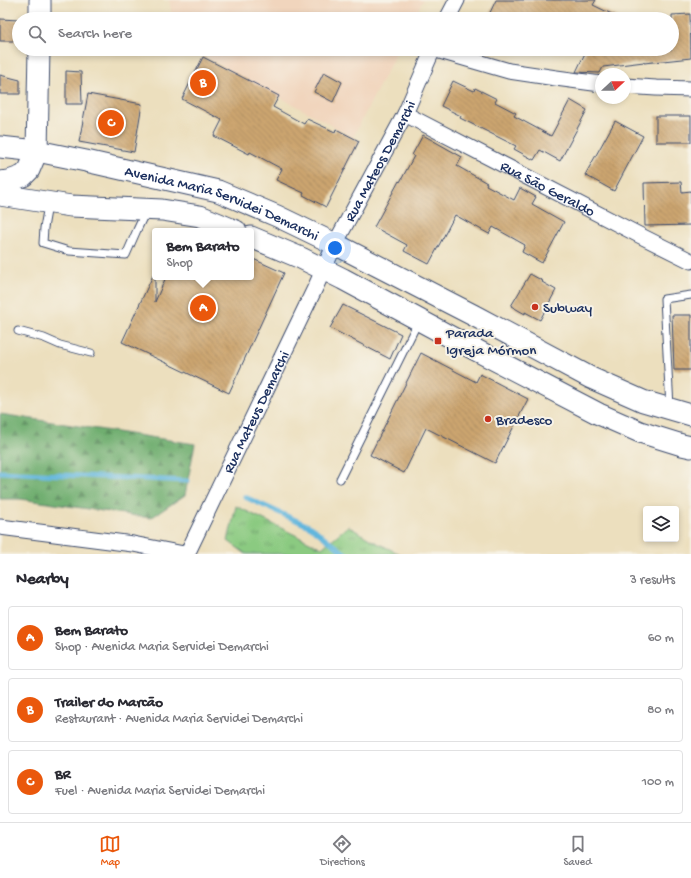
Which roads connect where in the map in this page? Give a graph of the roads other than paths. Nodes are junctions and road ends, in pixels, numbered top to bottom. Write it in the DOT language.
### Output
graph roads {
  1 [pos="40,0"];
  2 [pos="457,0"];
  3 [pos="40,12"];
  4 [pos="451,12"];
  5 [pos="39,56"];
  6 [pos="430,56"];
  7 [pos="457,56"];
  8 [pos="595,83"];
  9 [pos="631,86"];
  10 [pos="691,89"];
  11 [pos="405,114"];
  12 [pos="0,147"];
  13 [pos="37,151"];
  14 [pos="0,182"];
  15 [pos="0,195"];
  16 [pos="48,203"];
  17 [pos="147,209"];
  18 [pos="229,228"];
  19 [pos="254,238"];
  20 [pos="335,244"];
  21 [pos="691,261"];
  22 [pos="324,270"];
  23 [pos="691,295"];
  24 [pos="419,320"];
  25 [pos="18,331"];
  26 [pos="91,353"];
  27 [pos="670,409"];
  28 [pos="691,415"];
  29 [pos="691,447"];
  30 [pos="340,479"];
  31 [pos="0,527"];
  32 [pos="184,554"];
  33 [pos="187,554"];
  1 -- 3 [label="main road"];
  2 -- 4 [label="street"];
  5 -- 13 [label="main road"];
  6 -- 11 [label="street, Rua Mateos Demarchi"];
  7 -- 8 [label="street"];
  9 -- 10 [label="street"];
  11 -- 20 [label="street, Rua Mateos Demarchi"];
  11 -- 21 [label="street, Rua São Geraldo"];
  12 -- 13 [label="main road, Avenida Maria Servidei Demarchi"];
  13 -- 14 [label="main road"];
  13 -- 20 [label="main road, Avenida Maria Servidei Demarchi"];
  15 -- 16 [label="main road, Avenida Maria Servidei Demarchi"];
  16 -- 17 [label="main road, Avenida Maria Servidei Demarchi"];
  16 -- 17 [label="lane"];
  17 -- 18 [label="main road, Avenida Maria Servidei Demarchi"];
  19 -- 22 [label="main road, Avenida Maria Servidei Demarchi"];
  20 -- 22 [label="street, Rua Mateos Demarchi"];
  20 -- 27 [label="main road, Avenida Maria Servidei Demarchi"];
  22 -- 24 [label="main road, Avenida Maria Servidei Demarchi"];
  22 -- 33 [label="street, Rua Mateus Demarchi"];
  23 -- 27 [label="lane"];
  24 -- 29 [label="main road, Avenida Maria Servidei Demarchi"];
  24 -- 30 [label="lane"];
  25 -- 26 [label="lane"];
  27 -- 28 [label="main road, Avenida Maria Servidei Demarchi"];
  31 -- 32 [label="street"];
}
